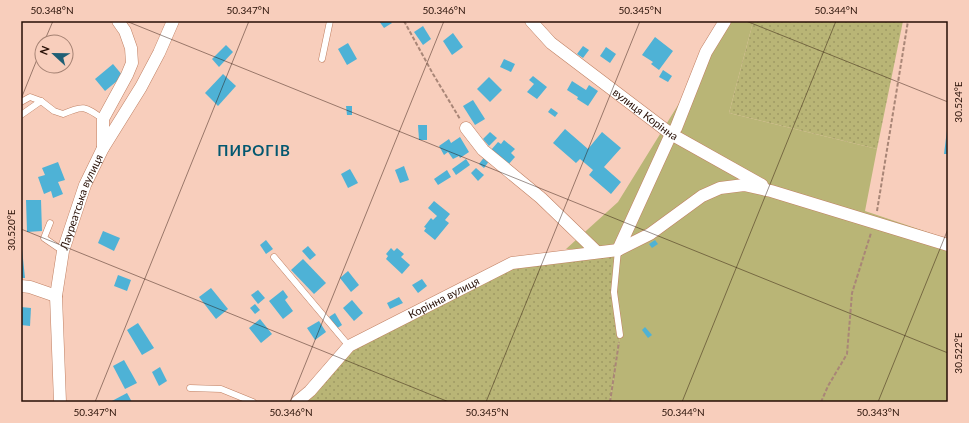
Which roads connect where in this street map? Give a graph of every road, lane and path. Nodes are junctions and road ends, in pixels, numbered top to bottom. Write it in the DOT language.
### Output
graph roads {
  1 [pos="118,21"];
  2 [pos="173,21"];
  3 [pos="330,21"];
  4 [pos="404,21"];
  5 [pos="531,21"];
  6 [pos="725,21"];
  7 [pos="908,21"];
  8 [pos="322,59"];
  9 [pos="41,101"];
  10 [pos="21,102"];
  11 [pos="21,115"];
  12 [pos="102,119"];
  13 [pos="466,128"];
  14 [pos="671,134"];
  15 [pos="103,148"];
  16 [pos="771,191"];
  17 [pos="875,222"];
  18 [pos="50,223"];
  19 [pos="948,245"];
  20 [pos="618,250"];
  21 [pos="63,251"];
  22 [pos="597,252"];
  23 [pos="274,257"];
  24 [pos="21,286"];
  25 [pos="56,296"];
  26 [pos="620,336"];
  27 [pos="349,346"];
  28 [pos="190,388"];
  29 [pos="60,402"];
  30 [pos="253,402"];
  31 [pos="296,402"];
  32 [pos="610,402"];
  33 [pos="821,402"];
  1 -- 12 [label="street"];
  2 -- 15 [label="street, Лауреатська вулиця"];
  3 -- 8 [label="lane"];
  4 -- 13 [label="path"];
  5 -- 14 [label="street, вулиця Корінна"];
  6 -- 14 [label="street"];
  7 -- 17 [label="path"];
  9 -- 10 [label="lane"];
  9 -- 11 [label="lane"];
  9 -- 12 [label="lane"];
  12 -- 15 [label="street"];
  13 -- 22 [label="street"];
  14 -- 16 [label="street, вулиця Корінна"];
  14 -- 20 [label="street"];
  15 -- 21 [label="street, Лауреатська вулиця"];
  16 -- 17 [label="street"];
  16 -- 20 [label="street"];
  17 -- 19 [label="street"];
  17 -- 33 [label="path"];
  18 -- 21 [label="lane"];
  20 -- 22 [label="street, Корінна вулиця"];
  20 -- 26 [label="lane"];
  21 -- 25 [label="street, Лауреатська вулиця"];
  22 -- 27 [label="street, Корінна вулиця"];
  23 -- 27 [label="lane"];
  24 -- 25 [label="street"];
  25 -- 29 [label="street, Лауреатська вулиця"];
  26 -- 32 [label="path"];
  27 -- 31 [label="street, Корінна вулиця"];
  28 -- 30 [label="lane"];
}
